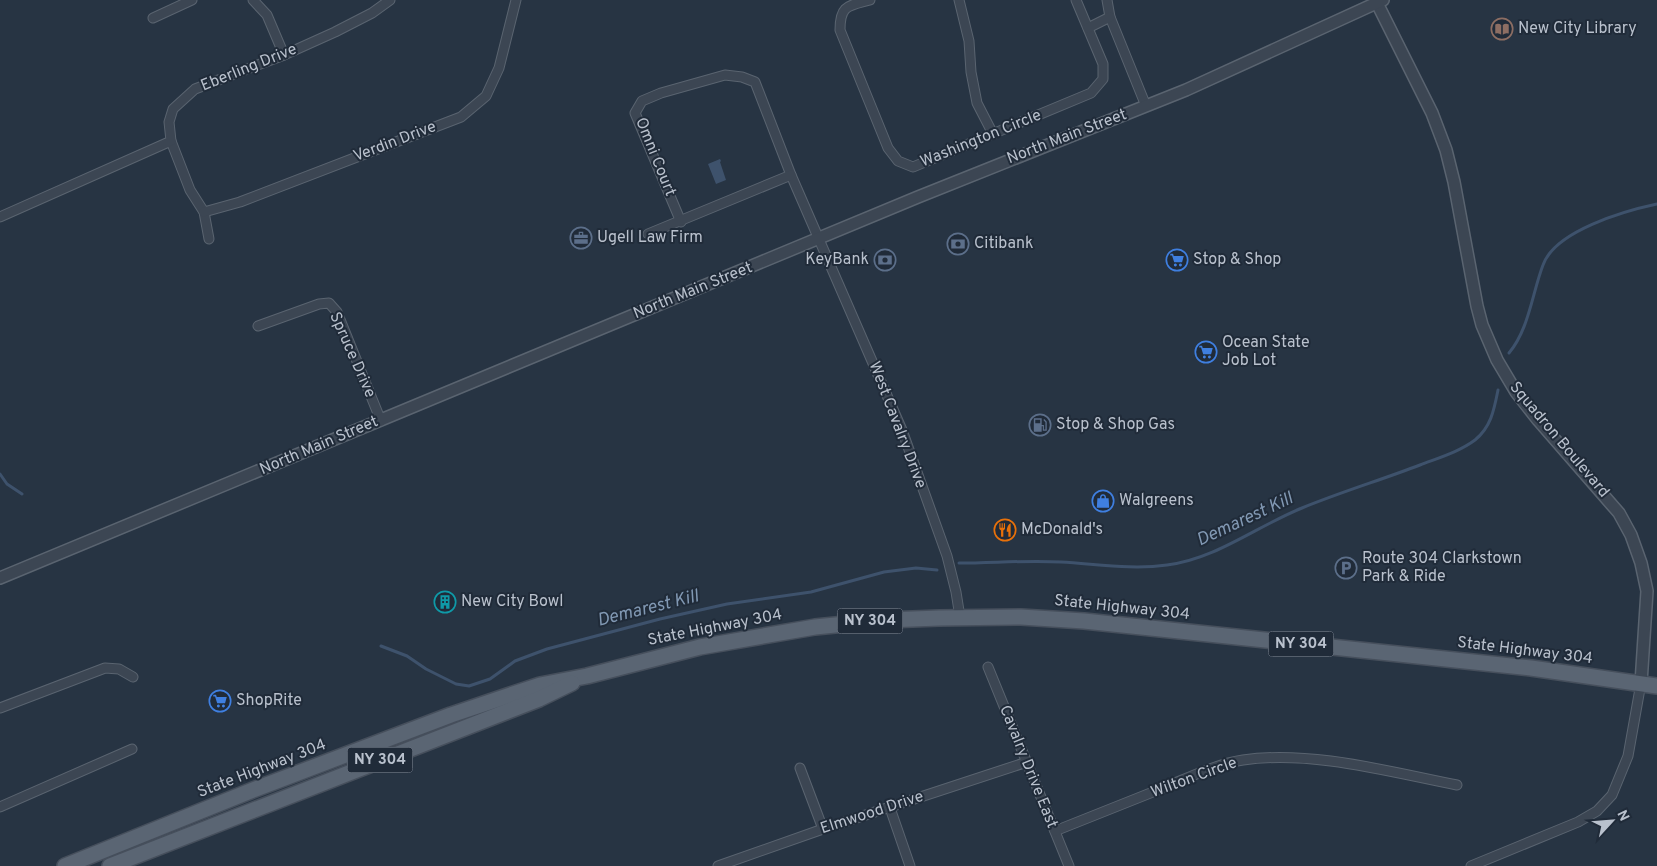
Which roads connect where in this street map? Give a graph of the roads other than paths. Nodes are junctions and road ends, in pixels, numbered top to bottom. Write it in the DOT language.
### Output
graph roads {
  1 [pos="192,0"];
  2 [pos="253,0"];
  3 [pos="390,0"];
  4 [pos="516,0"];
  5 [pos="870,0"];
  6 [pos="959,0"];
  7 [pos="1076,0"];
  8 [pos="1107,0"];
  9 [pos="1380,2"];
  10 [pos="1110,17"];
  11 [pos="153,18"];
  12 [pos="1088,28"];
  13 [pos="284,56"];
  14 [pos="1146,106"];
  15 [pos="993,134"];
  16 [pos="171,141"];
  17 [pos="791,175"];
  18 [pos="204,212"];
  19 [pos="0,217"];
  20 [pos="682,222"];
  21 [pos="648,234"];
  22 [pos="819,238"];
  23 [pos="209,239"];
  24 [pos="258,326"];
  25 [pos="381,421"];
  26 [pos="0,578"];
  27 [pos="960,617"];
  28 [pos="988,667"];
  29 [pos="587,676"];
  30 [pos="133,677"];
  31 [pos="1641,684"];
  32 [pos="1657,686"];
  33 [pos="0,708"];
  34 [pos="132,749"];
  35 [pos="1027,762"];
  36 [pos="800,768"];
  37 [pos="1457,785"];
  38 [pos="0,807"];
  39 [pos="890,808"];
  40 [pos="823,829"];
  41 [pos="1055,832"];
  42 [pos="65,866"];
  43 [pos="110,866"];
  44 [pos="718,866"];
  45 [pos="910,866"];
  46 [pos="1069,866"];
  47 [pos="1470,866"];
  1 -- 11 [label="street"];
  2 -- 13 [label="street"];
  3 -- 13 [label="street, Eberling Drive"];
  4 -- 18 [label="street, Verdin Drive"];
  5 -- 15 [label="street, Washington Circle"];
  6 -- 15 [label="street"];
  7 -- 12 [label="street, Washington Circle"];
  8 -- 10 [label="street"];
  9 -- 14 [label="street, North Main Street"];
  9 -- 31 [label="street, Squadron Boulevard"];
  10 -- 12 [label="street"];
  10 -- 14 [label="street"];
  12 -- 15 [label="street, Washington Circle"];
  13 -- 16 [label="street, Eberling Drive"];
  14 -- 22 [label="street, North Main Street"];
  16 -- 18 [label="street"];
  16 -- 19 [label="street"];
  17 -- 20 [label="street"];
  17 -- 20 [label="street, Omni Court"];
  17 -- 22 [label="street, Omni Court"];
  18 -- 23 [label="street"];
  20 -- 21 [label="street"];
  22 -- 25 [label="street, North Main Street"];
  22 -- 27 [label="street, West Cavalry Drive"];
  24 -- 25 [label="street, Spruce Drive"];
  25 -- 26 [label="street, North Main Street"];
  27 -- 29 [label="main road, State Highway 304 / NY 304"];
  27 -- 31 [label="main road, State Highway 304 / NY 304"];
  28 -- 35 [label="street, Cavalry Drive East"];
  29 -- 42 [label="main road, State Highway 304 / NY 304"];
  29 -- 43 [label="main road, State Highway 304 / NY 304"];
  30 -- 33 [label="street"];
  31 -- 32 [label="main road, State Highway 304 / NY 304"];
  31 -- 47 [label="street"];
  34 -- 38 [label="street"];
  35 -- 39 [label="street, Elmwood Drive"];
  35 -- 41 [label="street, Cavalry Drive East"];
  36 -- 40 [label="street"];
  37 -- 41 [label="street, Wilton Circle"];
  39 -- 40 [label="street, Elmwood Drive"];
  39 -- 45 [label="street"];
  40 -- 44 [label="street, Elmwood Drive"];
  41 -- 46 [label="street, Cavalry Drive East"];
}
